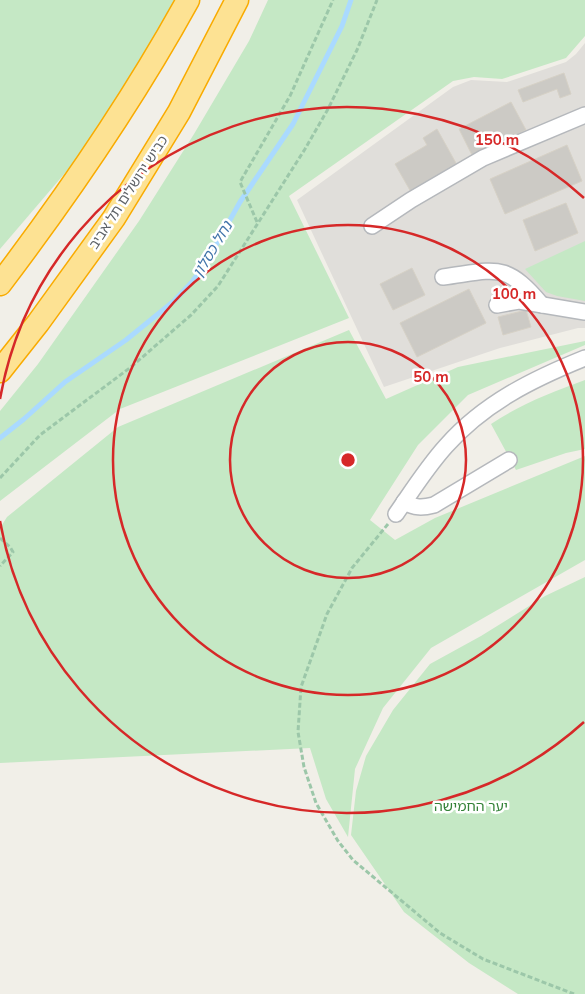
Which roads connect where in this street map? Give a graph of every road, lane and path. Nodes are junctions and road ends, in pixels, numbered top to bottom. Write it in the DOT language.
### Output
graph roads {
  1 [pos="188,0"];
  2 [pos="237,0"];
  3 [pos="333,0"];
  4 [pos="377,0"];
  5 [pos="585,115"];
  6 [pos="257,223"];
  7 [pos="372,226"];
  8 [pos="444,277"];
  9 [pos="0,284"];
  10 [pos="497,305"];
  11 [pos="542,305"];
  12 [pos="585,312"];
  13 [pos="585,358"];
  14 [pos="0,372"];
  15 [pos="509,460"];
  16 [pos="0,478"];
  17 [pos="400,508"];
  18 [pos="0,538"];
  19 [pos="0,566"];
  20 [pos="574,994"];
  1 -- 9 [label="highway"];
  2 -- 14 [label="highway, כביש ירושלים תל אביב"];
  3 -- 6 [label="path"];
  4 -- 6 [label="path"];
  5 -- 7 [label="street"];
  6 -- 16 [label="path"];
  8 -- 11 [label="street"];
  10 -- 11 [label="street"];
  11 -- 12 [label="street"];
  13 -- 17 [label="street"];
  15 -- 17 [label="street"];
  17 -- 20 [label="path"];
  18 -- 19 [label="path"];
}
